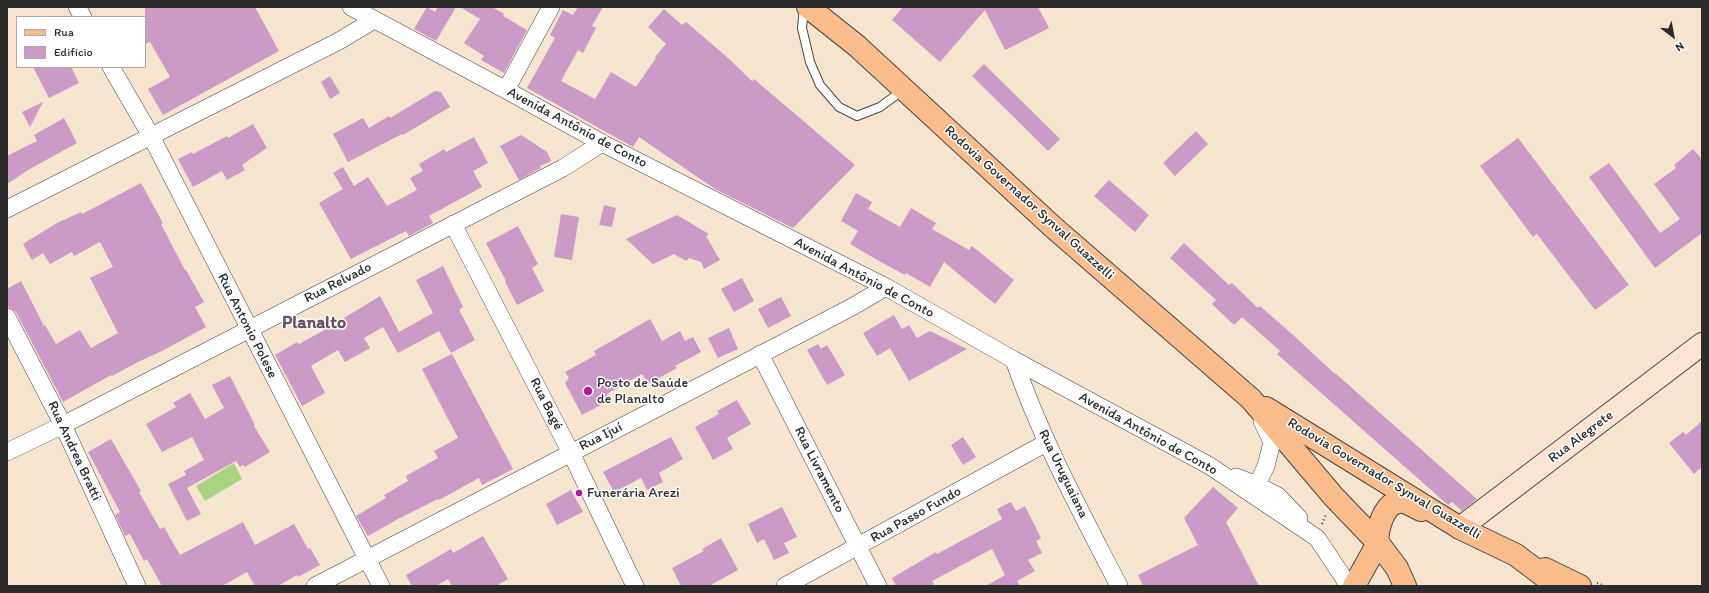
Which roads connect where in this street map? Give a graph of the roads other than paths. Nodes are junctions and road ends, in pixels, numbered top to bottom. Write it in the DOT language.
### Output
graph roads {
  1 [pos="77,7"];
  2 [pos="351,7"];
  3 [pos="551,7"];
  4 [pos="804,7"];
  5 [pos="808,7"];
  6 [pos="82,16"];
  7 [pos="374,20"];
  8 [pos="112,68"];
  9 [pos="904,89"];
  10 [pos="506,90"];
  11 [pos="151,136"];
  12 [pos="602,143"];
  13 [pos="7,209"];
  14 [pos="453,224"];
  15 [pos="886,287"];
  16 [pos="7,317"];
  17 [pos="249,329"];
  18 [pos="1702,344"];
  19 [pos="760,354"];
  20 [pos="1014,360"];
  21 [pos="1251,399"];
  22 [pos="63,425"];
  23 [pos="1046,443"];
  24 [pos="7,452"];
  25 [pos="571,453"];
  26 [pos="1210,466"];
  27 [pos="1257,485"];
  28 [pos="1460,528"];
  29 [pos="1317,538"];
  30 [pos="1378,543"];
  31 [pos="858,547"];
  32 [pos="1516,555"];
  33 [pos="367,559"];
  34 [pos="137,586"];
  35 [pos="315,586"];
  36 [pos="380,586"];
  37 [pos="635,586"];
  38 [pos="785,586"];
  39 [pos="878,586"];
  40 [pos="1119,586"];
  41 [pos="1349,586"];
  42 [pos="1354,586"];
  43 [pos="1405,586"];
  44 [pos="1556,586"];
  45 [pos="1580,586"];
  1 -- 6 [label="street"];
  2 -- 7 [label="street, Avenida Antônio de Conto"];
  3 -- 10 [label="street"];
  4 -- 9 [label="lane"];
  5 -- 9 [label="main road, Rodovia Governador Synval Guazzelli"];
  7 -- 10 [label="street, Avenida Antônio de Conto"];
  7 -- 11 [label="street"];
  8 -- 11 [label="street, Rua Antonio Polese"];
  9 -- 21 [label="main road, Rodovia Governador Synval Guazzelli"];
  10 -- 12 [label="street, Avenida Antônio de Conto"];
  11 -- 13 [label="street"];
  11 -- 17 [label="street, Rua Antonio Polese"];
  12 -- 14 [label="street, Rua Relvado"];
  12 -- 15 [label="street, Avenida Antônio de Conto"];
  14 -- 17 [label="street, Rua Relvado"];
  14 -- 25 [label="street, Rua Bagé"];
  15 -- 19 [label="street, Rua Ijuí"];
  15 -- 20 [label="street, Avenida Antônio de Conto"];
  16 -- 22 [label="street, Rua Andrea Bratti"];
  17 -- 22 [label="street, Rua Relvado"];
  17 -- 33 [label="street, Rua Antonio Polese"];
  18 -- 28 [label="street, Rua Alegrete"];
  19 -- 25 [label="street, Rua Ijuí"];
  19 -- 31 [label="street, Rua Livramento"];
  20 -- 23 [label="street, Rua Uruguaiana"];
  20 -- 26 [label="street, Avenida Antônio de Conto"];
  21 -- 27 [label="street"];
  21 -- 28 [label="main road, Rodovia Governador Synval Guazzelli"];
  21 -- 30 [label="main road, Rodovia Governador Synval Guazzelli"];
  22 -- 24 [label="street, Rua Relvado"];
  22 -- 34 [label="street, Rua Andrea Bratti"];
  23 -- 31 [label="street, Rua Passo Fundo"];
  23 -- 40 [label="street, Rua Uruguaiana"];
  25 -- 33 [label="street, Rua Ijuí"];
  25 -- 37 [label="street, Rua Bagé"];
  26 -- 27 [label="street"];
  26 -- 29 [label="street, Avenida Antônio de Conto"];
  27 -- 29 [label="street"];
  28 -- 30 [label="main road"];
  28 -- 32 [label="main road, Rodovia Governador Synval Guazzelli"];
  29 -- 41 [label="street, Avenida Antônio de Conto"];
  30 -- 42 [label="main road"];
  30 -- 43 [label="main road, Rodovia Governador Synval Guazzelli"];
  31 -- 38 [label="street, Rua Passo Fundo"];
  31 -- 39 [label="street, Rua Livramento"];
  32 -- 44 [label="main road, Rodovia Governador Synval Guazzelli"];
  32 -- 45 [label="main road"];
  33 -- 35 [label="street, Rua Ijuí"];
  33 -- 36 [label="street, Rua Antonio Polese"];
}
